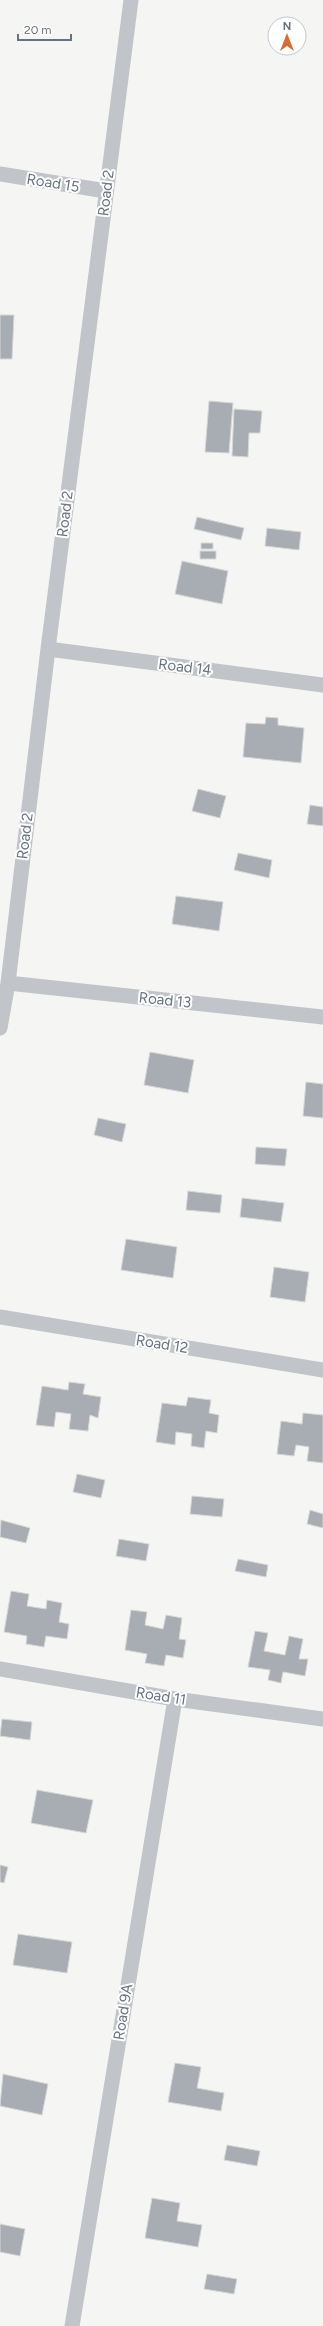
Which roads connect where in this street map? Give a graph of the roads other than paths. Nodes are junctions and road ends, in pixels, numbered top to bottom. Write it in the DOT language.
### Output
graph roads {
  1 [pos="131,0"];
  2 [pos="0,174"];
  3 [pos="106,191"];
  4 [pos="48,649"];
  5 [pos="323,685"];
  6 [pos="8,983"];
  7 [pos="323,1017"];
  8 [pos="0,1028"];
  9 [pos="0,1317"];
  10 [pos="323,1370"];
  11 [pos="0,1669"];
  12 [pos="174,1699"];
  13 [pos="323,1719"];
  14 [pos="72,2326"];
  1 -- 3 [label="street, Road 2"];
  2 -- 3 [label="street, Road 15"];
  3 -- 4 [label="street, Road 2"];
  4 -- 5 [label="street, Road 14"];
  4 -- 6 [label="street, Road 2"];
  6 -- 7 [label="street, Road 13"];
  6 -- 8 [label="street, Road 2"];
  9 -- 10 [label="street, Road 12"];
  11 -- 12 [label="street, Road 11"];
  12 -- 13 [label="street, Road 11"];
  12 -- 14 [label="street, Road 9A"];
}
